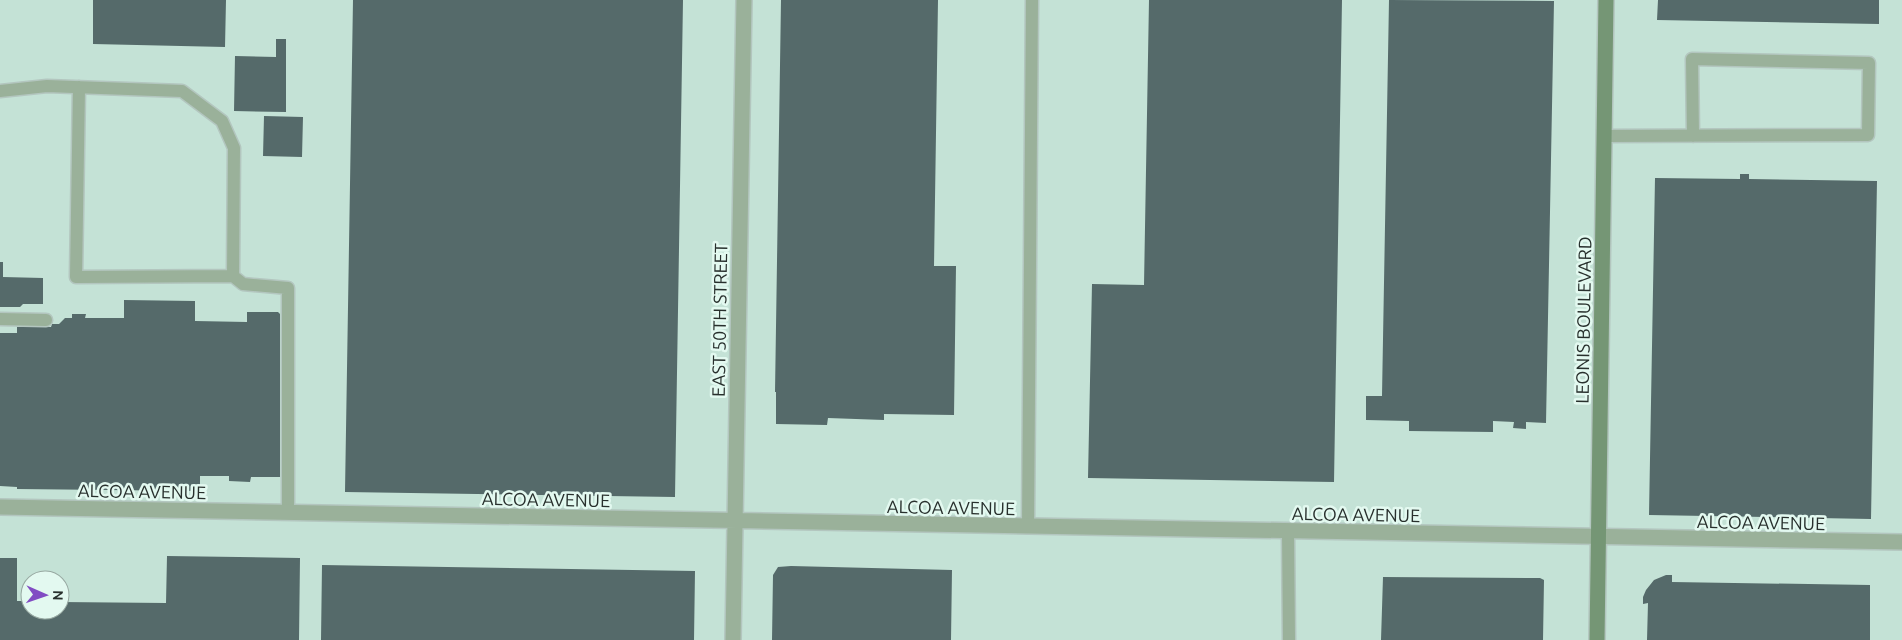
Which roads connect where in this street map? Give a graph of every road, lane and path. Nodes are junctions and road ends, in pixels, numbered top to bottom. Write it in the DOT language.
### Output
graph roads {
  1 [pos="744,0"];
  2 [pos="1032,0"];
  3 [pos="1606,0"];
  4 [pos="79,87"];
  5 [pos="0,91"];
  6 [pos="1604,136"];
  7 [pos="1692,136"];
  8 [pos="233,276"];
  9 [pos="0,319"];
  10 [pos="46,320"];
  11 [pos="0,507"];
  12 [pos="288,513"];
  13 [pos="734,522"];
  14 [pos="1028,527"];
  15 [pos="1288,532"];
  16 [pos="1598,538"];
  17 [pos="1902,542"];
  18 [pos="732,640"];
  19 [pos="1288,640"];
  20 [pos="1597,640"];
  1 -- 13 [label="street, EAST 50TH STREET"];
  2 -- 14 [label="lane"];
  3 -- 6 [label="main road, LEONIS BOULEVARD"];
  4 -- 5 [label="lane"];
  4 -- 8 [label="lane"];
  4 -- 8 [label="lane"];
  6 -- 7 [label="lane"];
  6 -- 16 [label="main road, LEONIS BOULEVARD"];
  7 -- 7 [label="lane"];
  8 -- 12 [label="lane"];
  9 -- 10 [label="lane"];
  11 -- 12 [label="street, ALCOA AVENUE"];
  12 -- 13 [label="street, ALCOA AVENUE"];
  13 -- 14 [label="street, ALCOA AVENUE"];
  13 -- 18 [label="street, EAST 50TH STREET"];
  14 -- 15 [label="street, ALCOA AVENUE"];
  15 -- 16 [label="street, ALCOA AVENUE"];
  15 -- 19 [label="lane"];
  16 -- 17 [label="street, ALCOA AVENUE"];
  16 -- 20 [label="main road, LEONIS BOULEVARD"];
}
